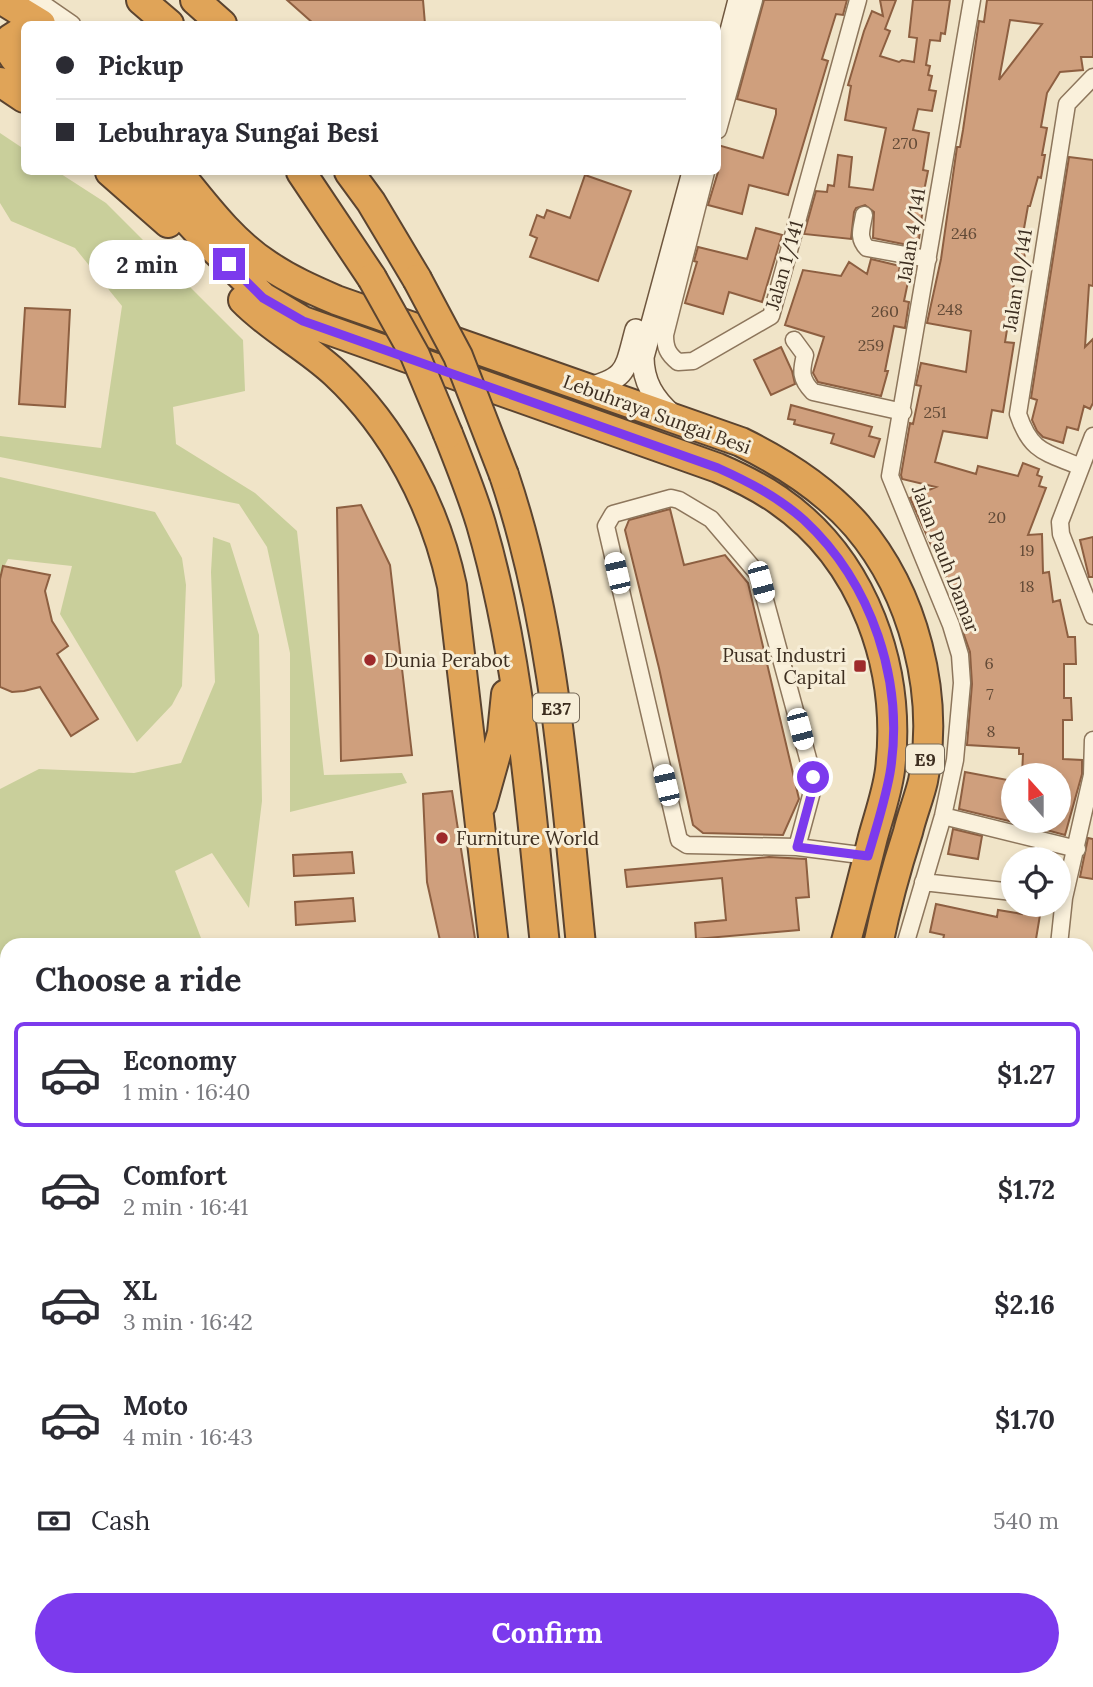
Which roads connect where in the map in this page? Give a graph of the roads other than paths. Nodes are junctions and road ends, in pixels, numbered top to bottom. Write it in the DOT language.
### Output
graph roads {
  1 [pos="2,0"];
  2 [pos="37,0"];
  3 [pos="141,0"];
  4 [pos="195,0"];
  5 [pos="724,0"];
  6 [pos="739,0"];
  7 [pos="754,0"];
  8 [pos="858,0"];
  9 [pos="972,0"];
  10 [pos="36,21"];
  11 [pos="68,21"];
  12 [pos="166,21"];
  13 [pos="219,21"];
  14 [pos="719,21"];
  15 [pos="21,32"];
  16 [pos="0,57"];
  17 [pos="21,66"];
  18 [pos="21,68"];
  19 [pos="721,69"];
  20 [pos="1093,77"];
  21 [pos="0,82"];
  22 [pos="21,96"];
  23 [pos="721,119"];
  24 [pos="114,175"];
  25 [pos="147,175"];
  26 [pos="182,175"];
  27 [pos="303,175"];
  28 [pos="350,175"];
  29 [pos="677,175"];
  30 [pos="692,175"];
  31 [pos="705,175"];
  32 [pos="863,215"];
  33 [pos="928,259"];
  34 [pos="794,340"];
  35 [pos="586,389"];
  36 [pos="903,412"];
  37 [pos="678,421"];
  38 [pos="1093,436"];
  39 [pos="1081,467"];
  40 [pos="890,476"];
  41 [pos="1093,616"];
  42 [pos="510,652"];
  43 [pos="1093,740"];
  44 [pos="943,816"];
  45 [pos="479,817"];
  46 [pos="797,847"];
  47 [pos="1077,849"];
  48 [pos="868,856"];
  49 [pos="1071,869"];
  50 [pos="923,882"];
  51 [pos="1001,891"];
  52 [pos="1061,917"];
  53 [pos="493,938"];
  54 [pos="544,938"];
  55 [pos="580,938"];
  56 [pos="847,938"];
  57 [pos="879,938"];
  58 [pos="907,938"];
  59 [pos="1059,938"];
  1 -- 10 [label="highway"];
  2 -- 11 [label="street"];
  3 -- 12 [label="highway"];
  4 -- 13 [label="highway"];
  5 -- 14 [label="street"];
  6 -- 19 [label="street"];
  7 -- 23 [label="street"];
  8 -- 31 [label="street, Jalan 1/141"];
  9 -- 33 [label="street, Jalan 4/141"];
  15 -- 17 [label="highway"];
  16 -- 18 [label="highway"];
  20 -- 39 [label="street, Jalan 10/141"];
  21 -- 22 [label="highway"];
  24 -- 45 [label="highway"];
  25 -- 48 [label="highway, Lebuhraya Sungai Besi / E9"];
  26 -- 35 [label="highway, Lebuhraya Sungai Besi / E9"];
  27 -- 42 [label="highway, E37, bridge"];
  28 -- 55 [label="highway, E37, bridge"];
  29 -- 35 [label="street"];
  30 -- 37 [label="street"];
  32 -- 33 [label="street"];
  33 -- 36 [label="street, Jalan 4/141"];
  34 -- 36 [label="street"];
  35 -- 37 [label="highway, Lebuhraya Sungai Besi / E9"];
  36 -- 40 [label="street, Jalan 4/141"];
  37 -- 57 [label="highway, Lebuhraya Sungai Besi / E9"];
  38 -- 39 [label="street"];
  39 -- 41 [label="street"];
  40 -- 44 [label="street, Jalan Pauh Damar"];
  42 -- 45 [label="highway"];
  42 -- 54 [label="highway, E37"];
  43 -- 47 [label="street"];
  44 -- 47 [label="street"];
  44 -- 50 [label="street, Jalan Pauh Damar"];
  45 -- 53 [label="highway"];
  46 -- 46 [label="street"];
  46 -- 48 [label="street"];
  47 -- 49 [label="street"];
  48 -- 56 [label="highway, Lebuhraya Sungai Besi / E9"];
  50 -- 51 [label="street"];
  50 -- 58 [label="street, Jalan Pauh Damar"];
  52 -- 59 [label="street"];
}
